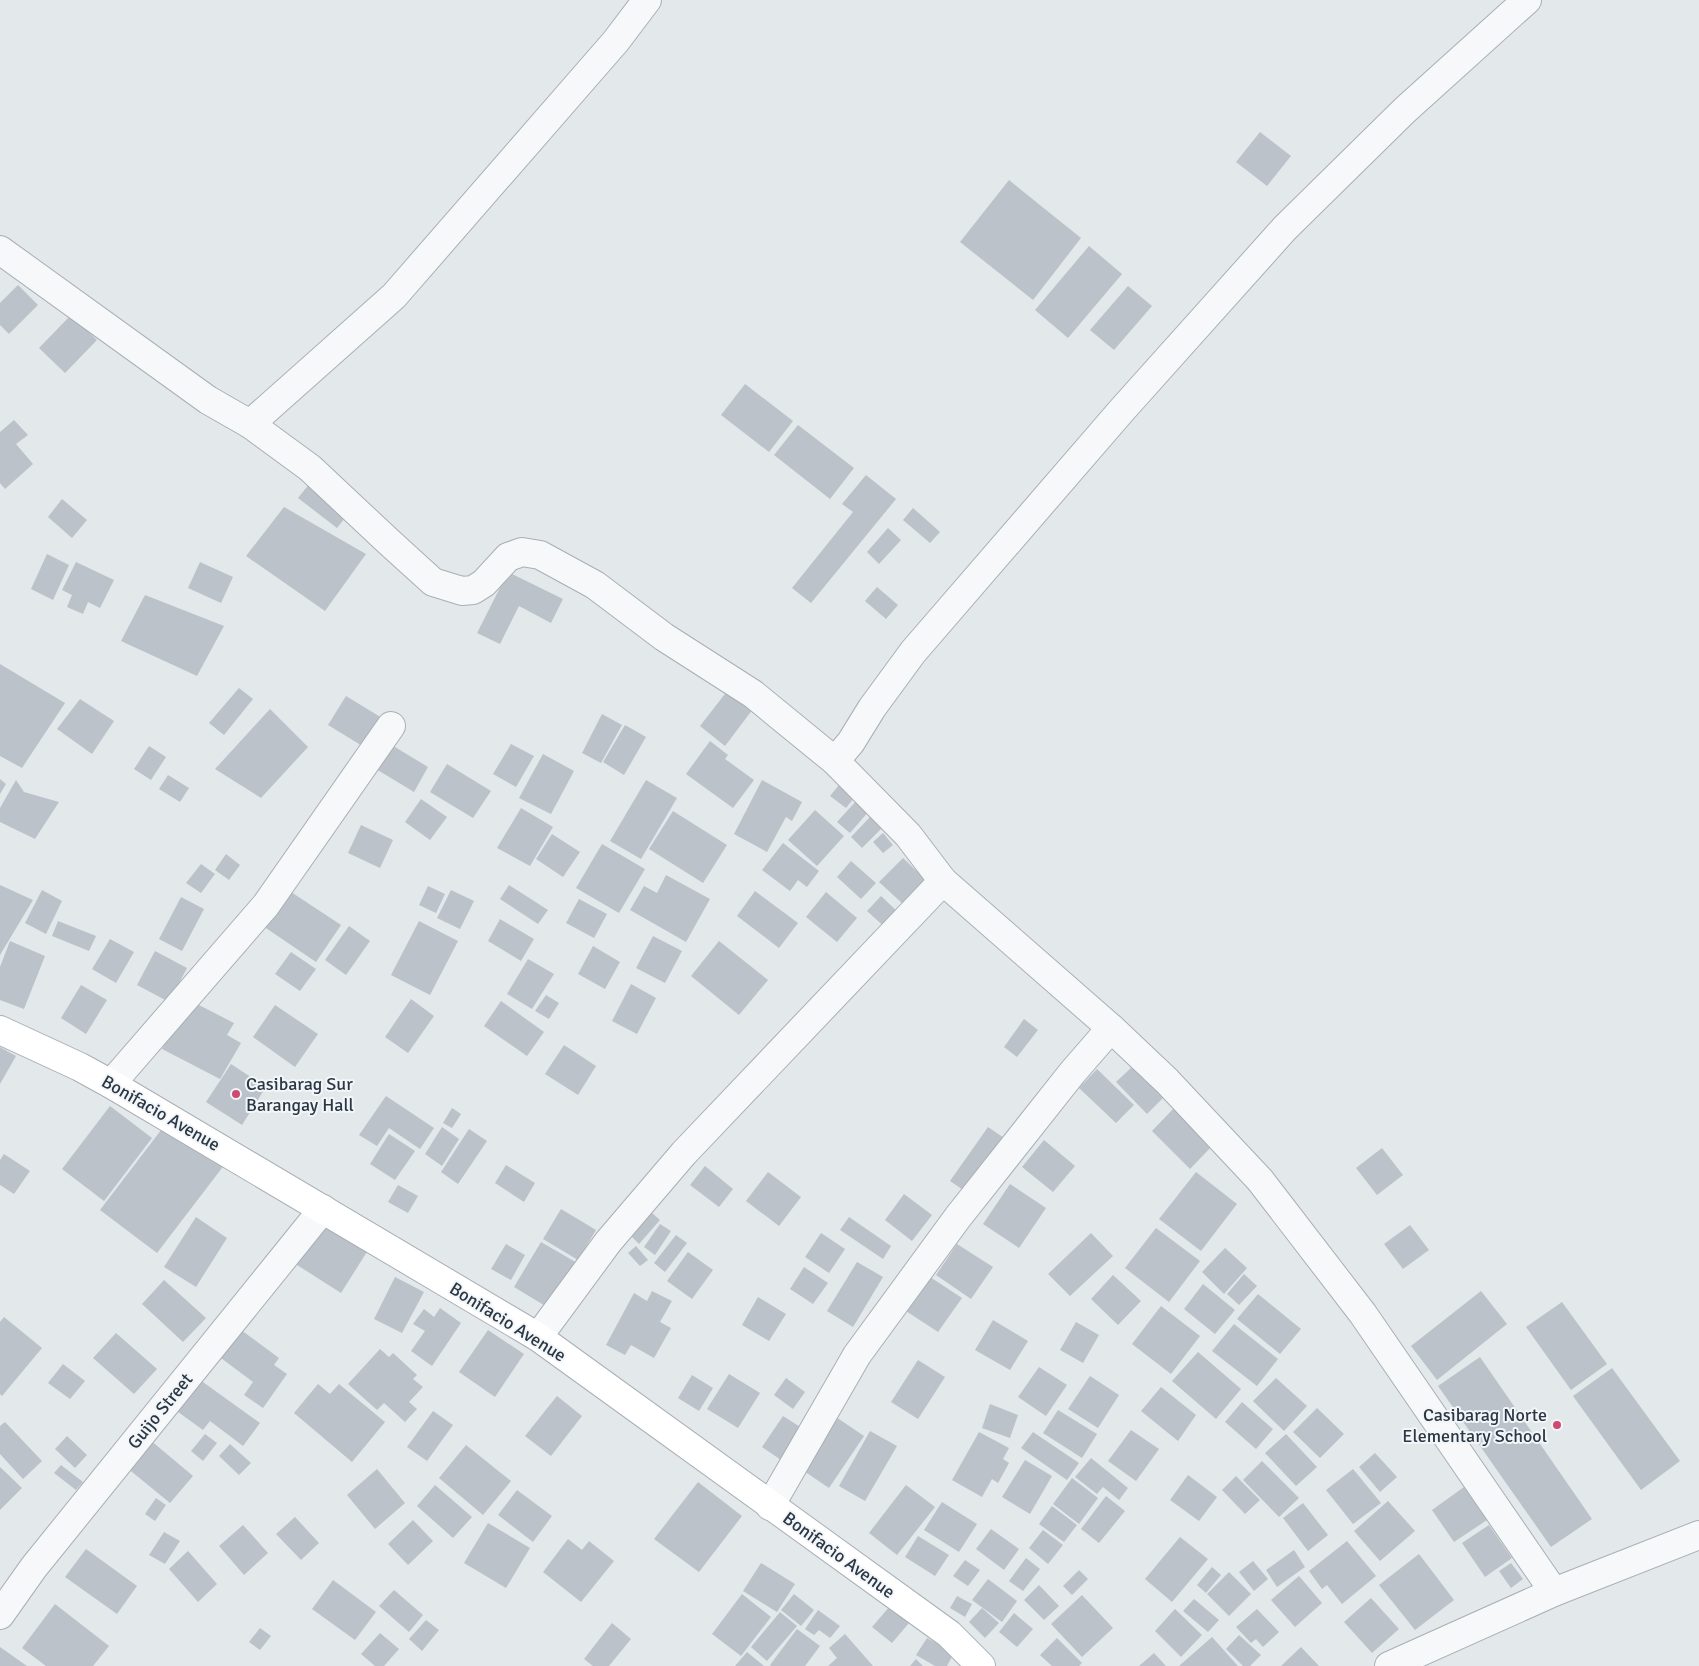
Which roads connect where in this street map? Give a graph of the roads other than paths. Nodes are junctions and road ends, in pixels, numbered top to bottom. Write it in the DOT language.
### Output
graph roads {
  1 [pos="647,0"];
  2 [pos="1527,0"];
  3 [pos="0,250"];
  4 [pos="250,424"];
  5 [pos="391,726"];
  6 [pos="836,761"];
  7 [pos="943,882"];
  8 [pos="1110,1028"];
  9 [pos="0,1030"];
  10 [pos="111,1084"];
  11 [pos="323,1209"];
  12 [pos="538,1337"];
  13 [pos="770,1506"];
  14 [pos="1699,1535"];
  15 [pos="1554,1592"];
  16 [pos="0,1615"];
  17 [pos="982,1666"];
  18 [pos="1389,1666"];
  1 -- 4 [label="street"];
  2 -- 6 [label="street"];
  3 -- 4 [label="street"];
  4 -- 6 [label="street"];
  5 -- 10 [label="street"];
  6 -- 7 [label="street"];
  7 -- 8 [label="street"];
  7 -- 12 [label="street"];
  8 -- 13 [label="street"];
  8 -- 15 [label="street"];
  9 -- 10 [label="street, Bonifacio Avenue"];
  10 -- 11 [label="street, Bonifacio Avenue"];
  11 -- 12 [label="street, Bonifacio Avenue"];
  11 -- 16 [label="street, Guijo Street"];
  12 -- 13 [label="street, Bonifacio Avenue"];
  13 -- 17 [label="street, Bonifacio Avenue"];
  14 -- 15 [label="street"];
  15 -- 18 [label="street"];
}
